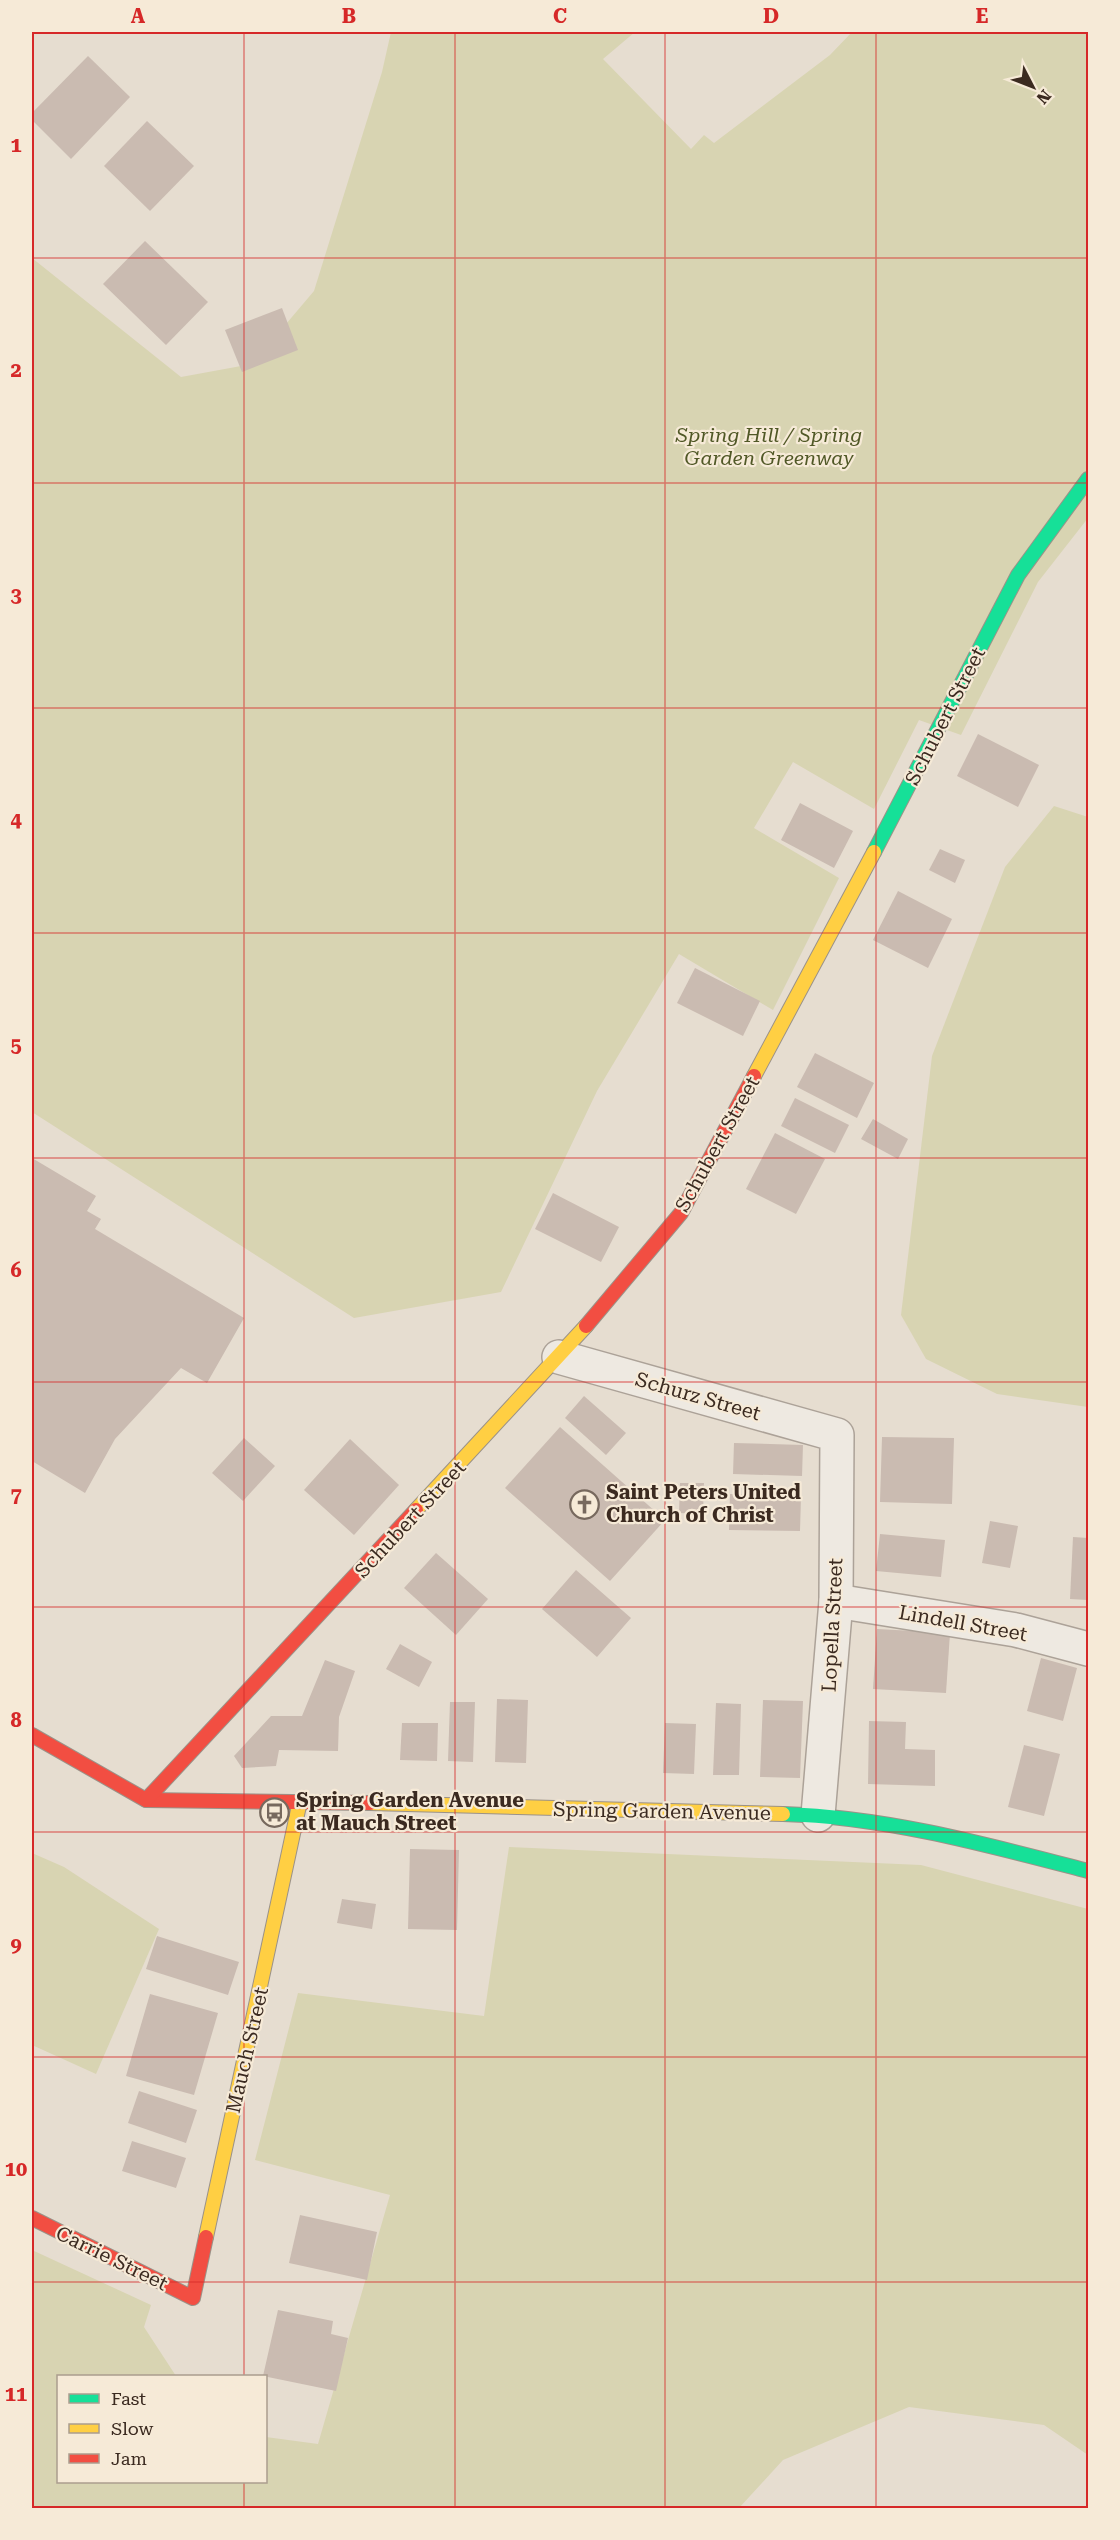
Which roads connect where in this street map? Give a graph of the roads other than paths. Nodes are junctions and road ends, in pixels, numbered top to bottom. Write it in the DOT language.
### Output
graph roads {
  1 [pos="1089,478"];
  2 [pos="559,1357"];
  3 [pos="837,1436"];
  4 [pos="836,1601"];
  5 [pos="1089,1649"];
  6 [pos="32,1736"];
  7 [pos="146,1800"];
  8 [pos="300,1801"];
  9 [pos="818,1815"];
  10 [pos="1089,1871"];
  11 [pos="32,2218"];
  12 [pos="193,2298"];
  1 -- 2 [label="street, Schubert Street"];
  2 -- 3 [label="street, Schurz Street"];
  2 -- 7 [label="street, Schubert Street"];
  3 -- 4 [label="street, Lopella Street"];
  4 -- 5 [label="street, Lindell Street"];
  4 -- 9 [label="street, Lopella Street"];
  6 -- 7 [label="street, Spring Garden Avenue"];
  7 -- 8 [label="street, Spring Garden Avenue"];
  8 -- 9 [label="street, Spring Garden Avenue"];
  8 -- 12 [label="street, Mauch Street"];
  9 -- 10 [label="street, Spring Garden Avenue"];
  11 -- 12 [label="street, Carrie Street"];
}
